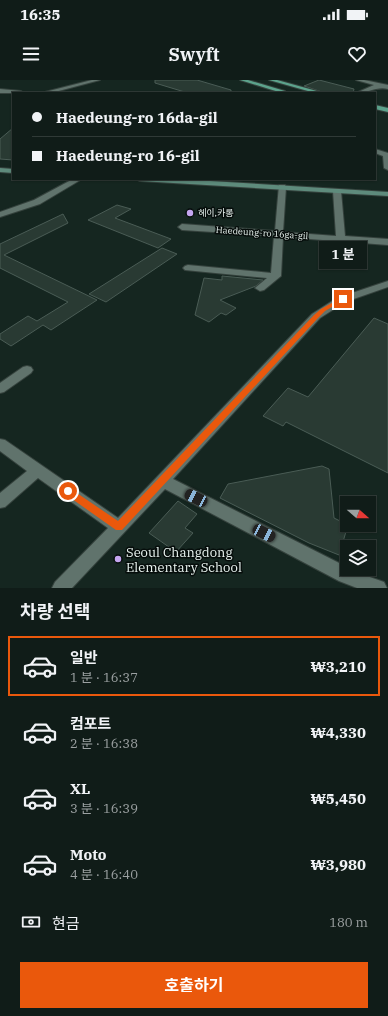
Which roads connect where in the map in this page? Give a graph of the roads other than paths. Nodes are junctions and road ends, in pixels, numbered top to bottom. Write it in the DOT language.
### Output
graph roads {
  1 [pos="69,80"];
  2 [pos="98,80"];
  3 [pos="242,80"];
  4 [pos="271,80"];
  5 [pos="285,80"];
  6 [pos="358,80"];
  7 [pos="278,82"];
  8 [pos="388,82"];
  9 [pos="81,84"];
  10 [pos="380,85"];
  11 [pos="388,87"];
  12 [pos="0,91"];
  13 [pos="284,91"];
  14 [pos="12,92"];
  15 [pos="48,92"];
  16 [pos="317,92"];
  17 [pos="362,92"];
  18 [pos="376,107"];
  19 [pos="388,110"];
  20 [pos="376,153"];
  21 [pos="387,155"];
  22 [pos="388,168"];
  23 [pos="0,170"];
  24 [pos="12,171"];
  25 [pos="76,180"];
  26 [pos="159,180"];
  27 [pos="282,187"];
  28 [pos="337,191"];
  29 [pos="388,194"];
  30 [pos="0,215"];
  31 [pos="182,227"];
  32 [pos="278,234"];
  33 [pos="342,238"];
  34 [pos="388,242"];
  35 [pos="188,268"];
  36 [pos="276,276"];
  37 [pos="386,286"];
  38 [pos="260,288"];
  39 [pos="27,370"];
  40 [pos="0,389"];
  41 [pos="0,444"];
  42 [pos="38,470"];
  43 [pos="163,481"];
  44 [pos="0,502"];
  45 [pos="119,527"];
  46 [pos="61,588"];
  47 [pos="378,588"];
  1 -- 9 [label="street"];
  2 -- 9 [label="street"];
  3 -- 13 [label="main road"];
  4 -- 7 [label="main road"];
  5 -- 7 [label="street"];
  6 -- 10 [label="street"];
  7 -- 16 [label="main road"];
  8 -- 10 [label="street"];
  9 -- 15 [label="street"];
  10 -- 11 [label="street"];
  10 -- 17 [label="street"];
  12 -- 14 [label="street"];
  18 -- 19 [label="main road"];
  20 -- 21 [label="street"];
  21 -- 22 [label="street"];
  23 -- 24 [label="main road"];
  25 -- 30 [label="street"];
  26 -- 27 [label="main road"];
  27 -- 28 [label="main road"];
  27 -- 32 [label="street"];
  28 -- 29 [label="main road"];
  28 -- 33 [label="street"];
  31 -- 32 [label="street, Haedeung-ro 16ga-gil"];
  32 -- 33 [label="street, Haedeung-ro 16ga-gil"];
  32 -- 36 [label="street"];
  33 -- 34 [label="street, Haedeung-ro 16ga-gil"];
  35 -- 36 [label="street"];
  36 -- 38 [label="street"];
  37 -- 43 [label="street"];
  39 -- 40 [label="street"];
  41 -- 42 [label="street"];
  42 -- 44 [label="street"];
  42 -- 45 [label="street"];
  43 -- 45 [label="street"];
  43 -- 47 [label="street"];
  45 -- 46 [label="street"];
}
